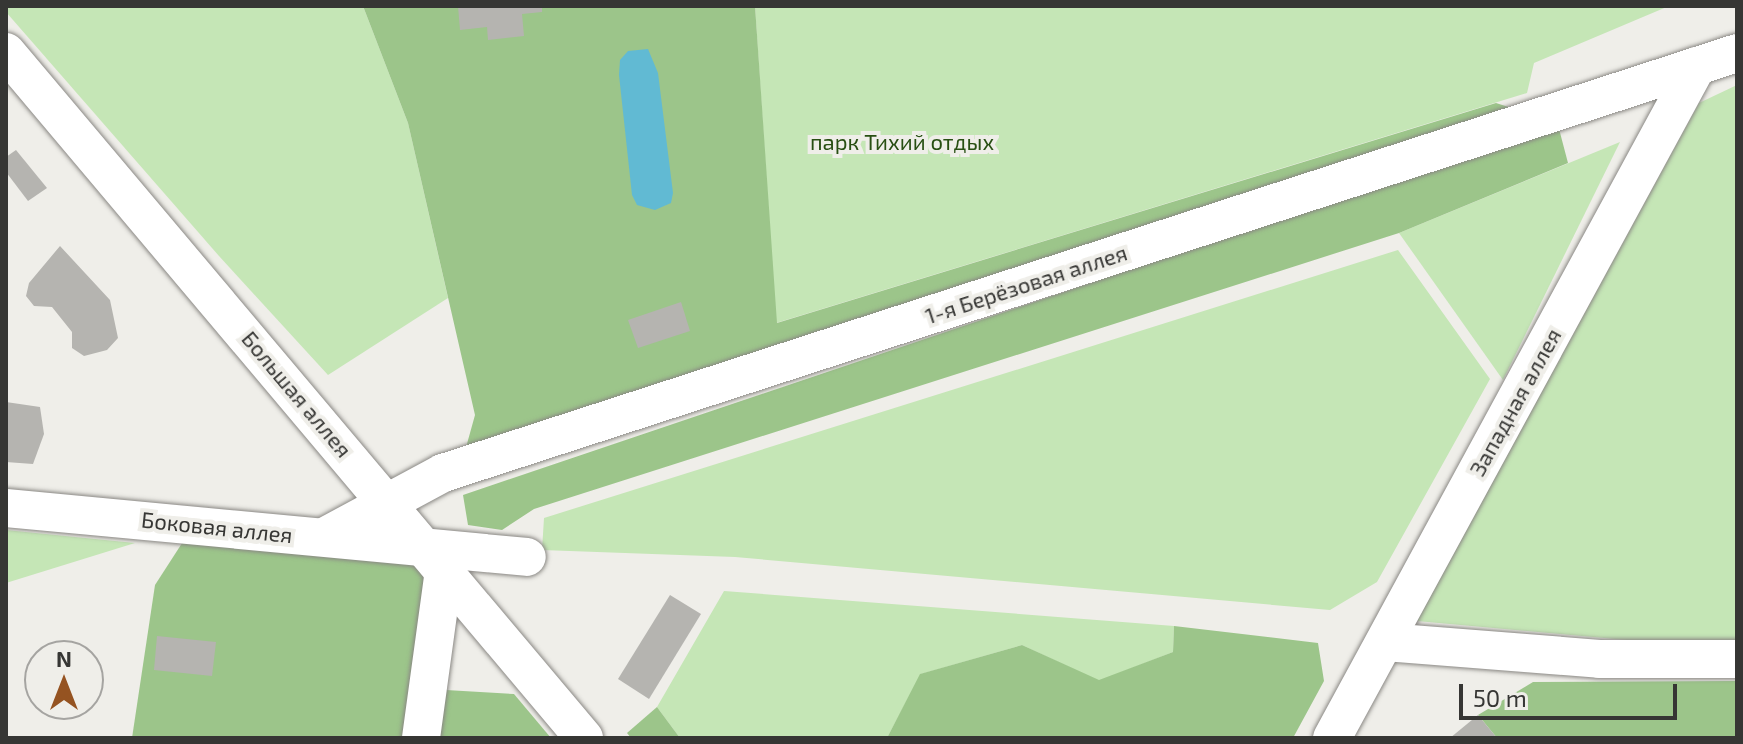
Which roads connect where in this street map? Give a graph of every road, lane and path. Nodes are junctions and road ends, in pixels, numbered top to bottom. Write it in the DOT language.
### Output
graph roads {
  1 [pos="6,52"];
  2 [pos="1737,53"];
  3 [pos="1697,66"];
  4 [pos="386,500"];
  5 [pos="6,508"];
  6 [pos="324,537"];
  7 [pos="447,556"];
  8 [pos="527,557"];
  9 [pos="1385,642"];
  10 [pos="1737,659"];
  11 [pos="421,738"];
  12 [pos="584,738"];
  13 [pos="1332,738"];
  1 -- 4 [label="street, Большая аллея"];
  2 -- 3 [label="street, 1-я Берёзовая аллея"];
  3 -- 4 [label="street, 1-я Берёзовая аллея"];
  3 -- 9 [label="street, Западная аллея"];
  4 -- 6 [label="street, 1-я Берёзовая аллея"];
  4 -- 7 [label="street, Большая аллея"];
  5 -- 6 [label="street, Боковая аллея"];
  6 -- 7 [label="street, Боковая аллея"];
  7 -- 8 [label="street, Боковая аллея"];
  7 -- 11 [label="street"];
  7 -- 12 [label="street, Большая аллея"];
  9 -- 10 [label="street"];
  9 -- 13 [label="street, Западная аллея"];
}
